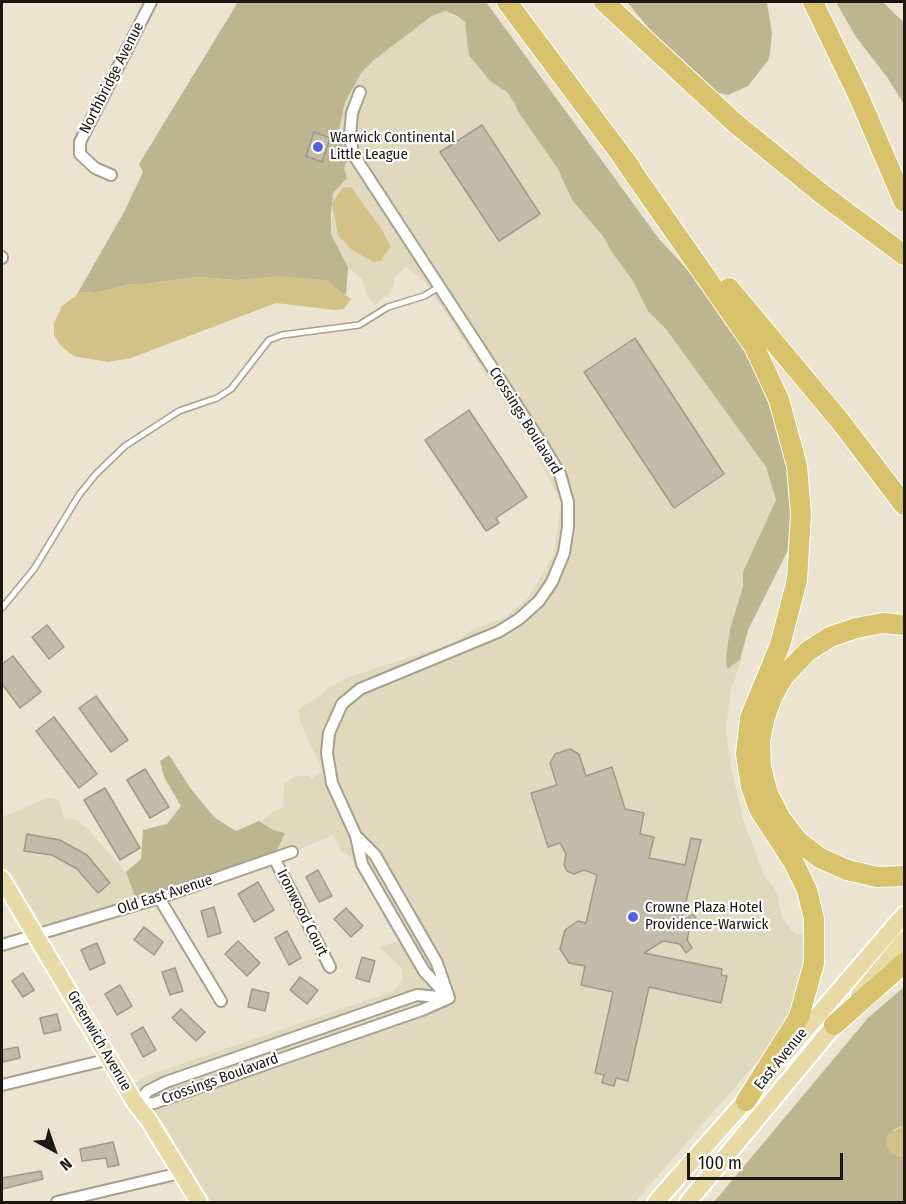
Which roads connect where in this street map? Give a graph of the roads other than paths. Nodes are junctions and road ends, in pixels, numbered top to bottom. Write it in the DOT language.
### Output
graph roads {
  1 [pos="151,2"];
  2 [pos="507,2"];
  3 [pos="604,2"];
  4 [pos="813,2"];
  5 [pos="360,92"];
  6 [pos="623,158"];
  7 [pos="111,175"];
  8 [pos="904,202"];
  9 [pos="902,253"];
  10 [pos="439,287"];
  11 [pos="904,505"];
  12 [pos="2,608"];
  13 [pos="904,625"];
  14 [pos="292,852"];
  15 [pos="274,858"];
  16 [pos="904,876"];
  17 [pos="2,879"];
  18 [pos="159,898"];
  19 [pos="904,915"];
  20 [pos="37,936"];
  21 [pos="904,940"];
  22 [pos="2,945"];
  23 [pos="904,963"];
  24 [pos="330,967"];
  25 [pos="449,998"];
  26 [pos="221,1001"];
  27 [pos="834,1025"];
  28 [pos="110,1059"];
  29 [pos="2,1085"];
  30 [pos="746,1101"];
  31 [pos="136,1104"];
  32 [pos="180,1173"];
  33 [pos="57,1203"];
  34 [pos="198,1203"];
  35 [pos="656,1203"];
  36 [pos="688,1203"];
  1 -- 7 [label="street, Northbridge Avenue"];
  2 -- 6 [label="highway"];
  3 -- 9 [label="highway"];
  4 -- 8 [label="highway"];
  5 -- 10 [label="street, Crossings Boulavard"];
  6 -- 11 [label="highway"];
  6 -- 30 [label="highway"];
  10 -- 12 [label="lane"];
  10 -- 25 [label="street, Crossings Boulavard"];
  13 -- 16 [label="highway"];
  14 -- 15 [label="street, Old East Avenue"];
  15 -- 18 [label="street, Old East Avenue"];
  15 -- 24 [label="street, Ironwood Court"];
  17 -- 20 [label="main road, Greenwich Avenue"];
  18 -- 20 [label="street, Old East Avenue"];
  18 -- 26 [label="street"];
  19 -- 30 [label="main road, East Avenue"];
  20 -- 22 [label="street, Old East Avenue"];
  20 -- 28 [label="main road, Greenwich Avenue"];
  21 -- 27 [label="main road, East Avenue"];
  23 -- 27 [label="highway"];
  25 -- 31 [label="street, Crossings Boulavard"];
  25 -- 31 [label="street, Crossings Boulavard"];
  27 -- 36 [label="main road, East Avenue"];
  28 -- 29 [label="street"];
  28 -- 31 [label="main road, Greenwich Avenue"];
  30 -- 35 [label="main road, East Avenue"];
  31 -- 32 [label="main road, Greenwich Avenue"];
  32 -- 33 [label="street"];
  32 -- 34 [label="main road, Greenwich Avenue"];
}
